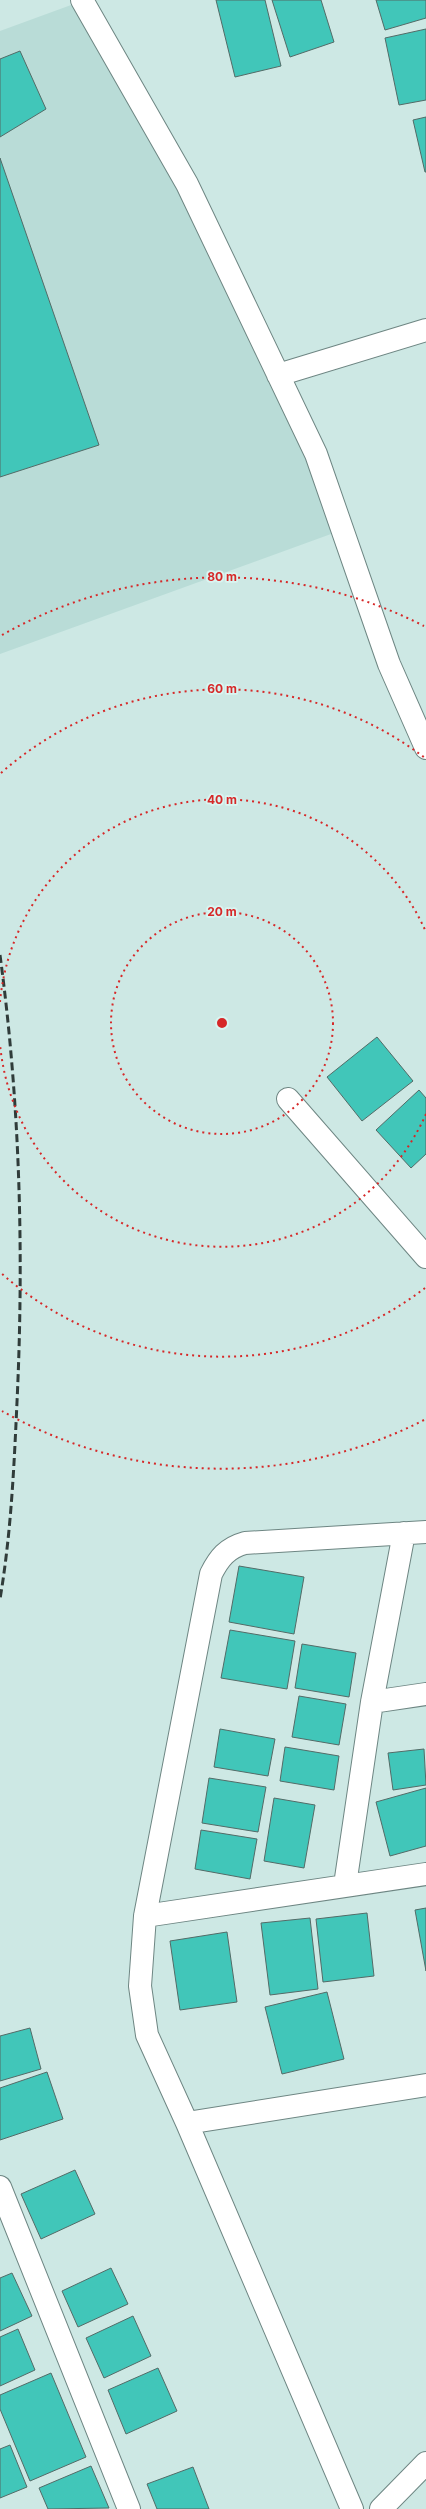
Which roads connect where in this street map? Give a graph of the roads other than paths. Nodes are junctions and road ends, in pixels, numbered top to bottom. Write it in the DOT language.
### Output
graph roads {
  1 [pos="83,0"];
  2 [pos="426,330"];
  3 [pos="278,375"];
  4 [pos="420,722"];
  5 [pos="426,748"];
  6 [pos="288,1099"];
  7 [pos="426,1257"];
  8 [pos="426,1532"];
  9 [pos="404,1533"];
  10 [pos="426,1694"];
  11 [pos="372,1702"];
  12 [pos="426,1874"];
  13 [pos="345,1885"];
  14 [pos="146,1916"];
  15 [pos="426,2085"];
  16 [pos="187,2123"];
  17 [pos="0,2187"];
  18 [pos="426,2463"];
  19 [pos="402,2500"];
  20 [pos="129,2509"];
  21 [pos="352,2509"];
  22 [pos="381,2509"];
  1 -- 3 [label="street"];
  2 -- 3 [label="street"];
  3 -- 4 [label="street"];
  4 -- 5 [label="street"];
  6 -- 7 [label="street"];
  8 -- 9 [label="street"];
  9 -- 11 [label="street"];
  9 -- 14 [label="street"];
  10 -- 11 [label="street"];
  11 -- 13 [label="street"];
  12 -- 13 [label="street"];
  13 -- 14 [label="street"];
  14 -- 16 [label="street"];
  15 -- 16 [label="street"];
  16 -- 21 [label="street"];
  17 -- 20 [label="street"];
  18 -- 19 [label="street"];
  19 -- 22 [label="street"];
}
